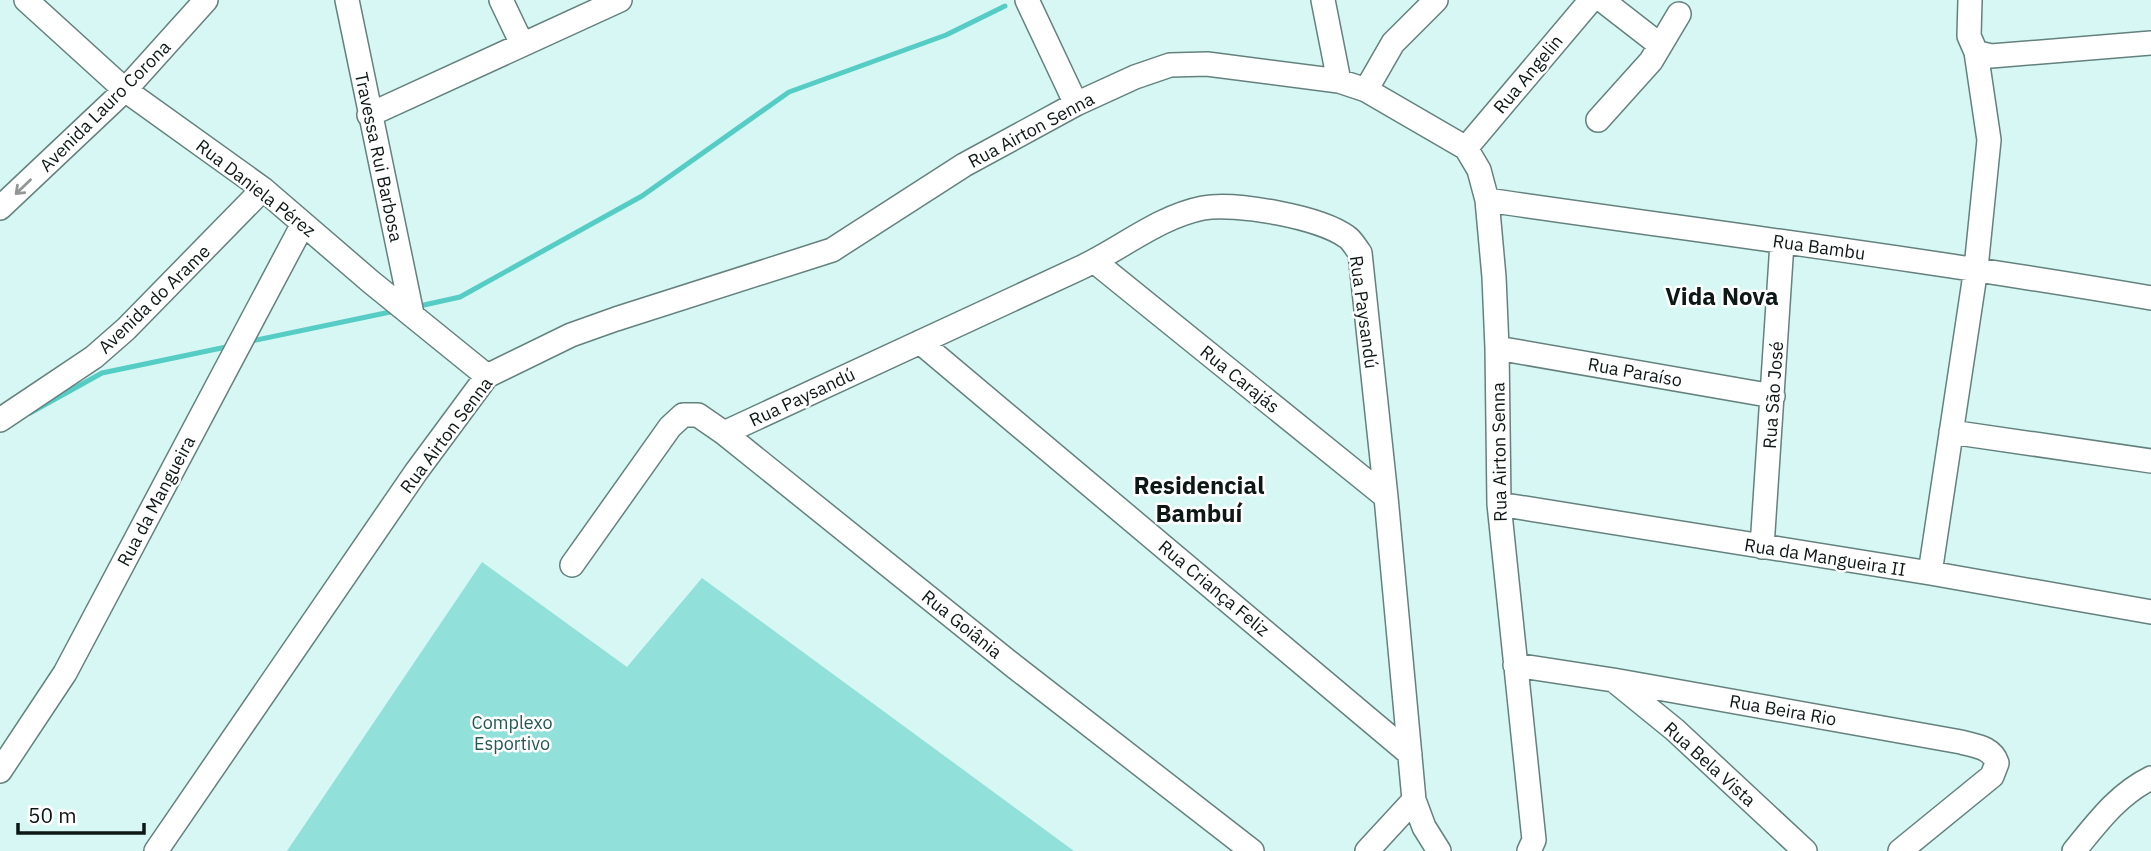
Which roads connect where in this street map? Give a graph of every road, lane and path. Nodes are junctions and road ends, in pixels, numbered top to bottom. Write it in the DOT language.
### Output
graph roads {
  1 [pos="26,0"];
  2 [pos="206,0"];
  3 [pos="347,0"];
  4 [pos="501,0"];
  5 [pos="620,0"];
  6 [pos="1027,0"];
  7 [pos="1323,0"];
  8 [pos="1436,0"];
  9 [pos="1591,0"];
  10 [pos="1602,0"];
  11 [pos="1970,0"];
  12 [pos="1414,8"];
  13 [pos="1679,14"];
  14 [pos="2151,43"];
  15 [pos="522,44"];
  16 [pos="1660,46"];
  17 [pos="1976,52"];
  18 [pos="1339,81"];
  19 [pos="125,90"];
  20 [pos="1366,90"];
  21 [pos="1076,104"];
  22 [pos="369,115"];
  23 [pos="1598,120"];
  24 [pos="1466,148"];
  25 [pos="262,189"];
  26 [pos="1487,200"];
  27 [pos="0,208"];
  28 [pos="303,224"];
  29 [pos="1782,243"];
  30 [pos="1094,261"];
  31 [pos="1976,268"];
  32 [pos="2151,298"];
  33 [pos="407,308"];
  34 [pos="920,342"];
  35 [pos="1497,348"];
  36 [pos="486,376"];
  37 [pos="1773,396"];
  38 [pos="0,420"];
  39 [pos="724,432"];
  40 [pos="1951,432"];
  41 [pos="2151,461"];
  42 [pos="1386,497"];
  43 [pos="1499,504"];
  44 [pos="1762,547"];
  45 [pos="572,565"];
  46 [pos="1930,573"];
  47 [pos="2151,612"];
  48 [pos="1515,665"];
  49 [pos="1614,680"];
  50 [pos="1410,754"];
  51 [pos="0,771"];
  52 [pos="2151,778"];
  53 [pos="1414,800"];
  54 [pos="1536,848"];
  55 [pos="156,851"];
  56 [pos="1252,851"];
  57 [pos="1367,851"];
  58 [pos="1438,851"];
  59 [pos="1805,851"];
  60 [pos="1900,851"];
  61 [pos="2074,851"];
  1 -- 19 [label="street, Rua Daniela Pérez"];
  2 -- 19 [label="street, Avenida Lauro Corona"];
  3 -- 22 [label="street, Travessa Rui Barbosa"];
  4 -- 15 [label="street"];
  5 -- 15 [label="street"];
  6 -- 21 [label="street"];
  7 -- 18 [label="street"];
  8 -- 12 [label="street"];
  9 -- 24 [label="street, Rua Angelin"];
  10 -- 16 [label="street"];
  11 -- 17 [label="street"];
  12 -- 20 [label="street"];
  13 -- 16 [label="street"];
  14 -- 17 [label="street"];
  15 -- 22 [label="street"];
  16 -- 23 [label="street"];
  17 -- 31 [label="street"];
  18 -- 20 [label="street, Rua Airton Senna"];
  18 -- 21 [label="street, Rua Airton Senna"];
  19 -- 25 [label="street, Rua Daniela Pérez"];
  19 -- 27 [label="street, Avenida Lauro Corona, one-way"];
  20 -- 24 [label="street, Rua Airton Senna"];
  21 -- 36 [label="street, Rua Airton Senna"];
  22 -- 33 [label="street, Travessa Rui Barbosa"];
  24 -- 26 [label="street, Rua Airton Senna"];
  25 -- 28 [label="street, Rua Daniela Pérez"];
  25 -- 38 [label="street, Avenida do Arame"];
  26 -- 29 [label="street, Rua Bambu"];
  26 -- 35 [label="street, Rua Airton Senna"];
  28 -- 33 [label="street, Rua Daniela Pérez"];
  28 -- 51 [label="street, Rua da Mangueira"];
  29 -- 31 [label="street, Rua Bambu"];
  29 -- 37 [label="street, Rua São José"];
  30 -- 34 [label="street, Rua Paysandú"];
  30 -- 42 [label="street, Rua Carajás"];
  30 -- 42 [label="street, Rua Paysandú"];
  31 -- 32 [label="street, Rua Bambu"];
  31 -- 40 [label="street"];
  33 -- 36 [label="street, Rua Daniela Pérez"];
  34 -- 39 [label="street, Rua Paysandú"];
  34 -- 50 [label="street, Rua Criança Feliz"];
  35 -- 37 [label="street, Rua Paraíso"];
  35 -- 43 [label="street, Rua Airton Senna"];
  36 -- 55 [label="street, Rua Airton Senna"];
  37 -- 44 [label="street, Rua São José"];
  39 -- 45 [label="street, Rua Goiânia"];
  39 -- 56 [label="street, Rua Goiânia"];
  40 -- 41 [label="street"];
  40 -- 46 [label="street"];
  42 -- 50 [label="street, Rua Paysandú"];
  43 -- 44 [label="street, Rua da Mangueira II"];
  43 -- 48 [label="street, Rua Airton Senna"];
  44 -- 46 [label="street, Rua da Mangueira II"];
  46 -- 47 [label="street, Rua da Mangueira II"];
  48 -- 49 [label="street, Rua Beira Rio"];
  48 -- 54 [label="street, Rua Airton Senna"];
  49 -- 59 [label="street, Rua Bela Vista"];
  49 -- 60 [label="street, Rua Beira Rio"];
  50 -- 53 [label="street, Rua Paysandú"];
  52 -- 61 [label="street"];
  53 -- 57 [label="street"];
  53 -- 58 [label="street, Rua Paysandú"];
}
